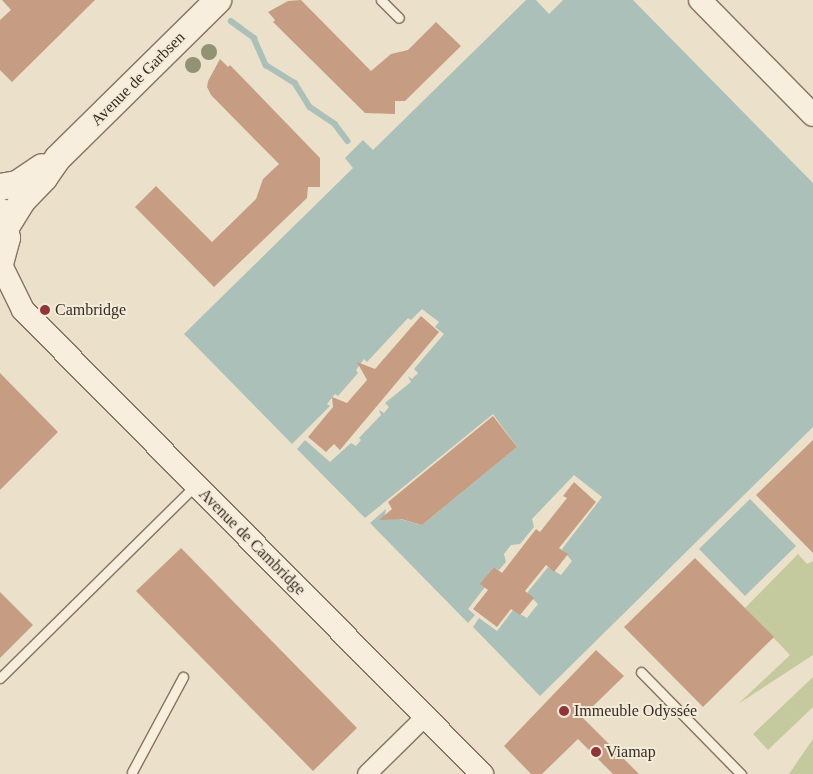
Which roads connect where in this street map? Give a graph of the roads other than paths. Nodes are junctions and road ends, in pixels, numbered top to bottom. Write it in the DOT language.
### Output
graph roads {
  1 [pos="218,0"];
  2 [pos="381,0"];
  3 [pos="700,0"];
  4 [pos="399,18"];
  5 [pos="813,115"];
  6 [pos="58,158"];
  7 [pos="0,188"];
  8 [pos="3,218"];
  9 [pos="0,264"];
  10 [pos="0,300"];
  11 [pos="23,310"];
  12 [pos="196,485"];
  13 [pos="641,672"];
  14 [pos="0,678"];
  15 [pos="183,678"];
  16 [pos="425,717"];
  17 [pos="132,772"];
  18 [pos="368,774"];
  19 [pos="482,774"];
  20 [pos="741,774"];
  1 -- 6 [label="main road, Avenue de Garbsen"];
  2 -- 4 [label="lane"];
  3 -- 5 [label="street"];
  6 -- 7 [label="main road, Avenue de Garbsen"];
  6 -- 8 [label="main road, Avenue de Garbsen"];
  8 -- 9 [label="main road, Avenue de Garbsen"];
  9 -- 11 [label="street, Avenue de Cambridge"];
  10 -- 11 [label="street, Avenue de Cambridge"];
  11 -- 12 [label="street, Avenue de Cambridge"];
  12 -- 14 [label="lane"];
  12 -- 16 [label="street, Avenue de Cambridge"];
  13 -- 20 [label="lane"];
  15 -- 17 [label="lane"];
  16 -- 18 [label="street"];
  16 -- 19 [label="street, Avenue de Cambridge"];
}
